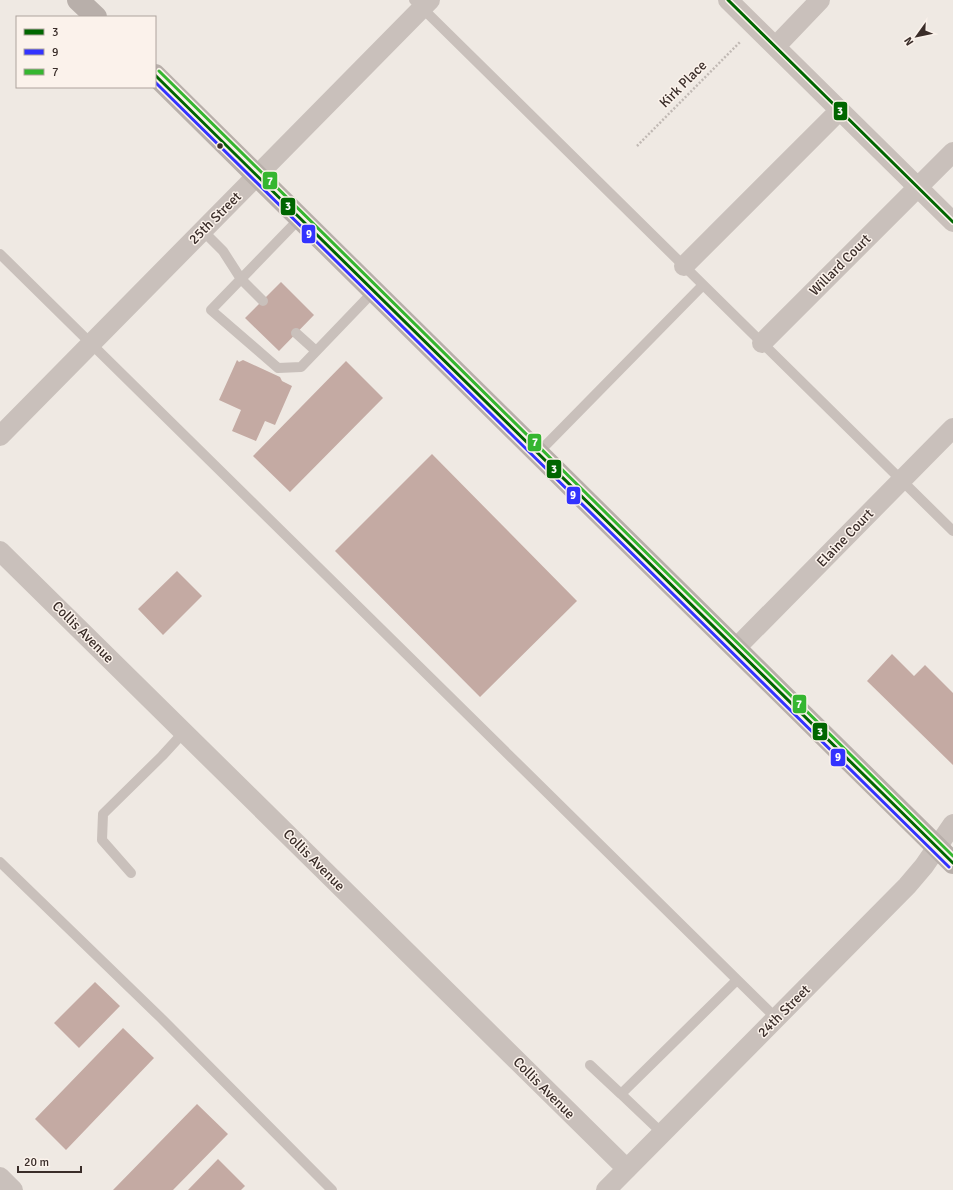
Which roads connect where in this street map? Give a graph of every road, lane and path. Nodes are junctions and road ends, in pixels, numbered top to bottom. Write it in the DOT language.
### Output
graph roads {
  1 [pos="78,0"];
  2 [pos="728,0"];
  3 [pos="820,0"];
  4 [pos="422,3"];
  5 [pos="95,16"];
  6 [pos="744,37"];
  7 [pos="776,46"];
  8 [pos="156,76"];
  9 [pos="840,110"];
  10 [pos="637,146"];
  11 [pos="953,152"];
  12 [pos="257,176"];
  13 [pos="918,188"];
  14 [pos="300,218"];
  15 [pos="953,222"];
  16 [pos="203,231"];
  17 [pos="0,254"];
  18 [pos="684,266"];
  19 [pos="241,279"];
  20 [pos="703,284"];
  21 [pos="374,291"];
  22 [pos="263,300"];
  23 [pos="296,333"];
  24 [pos="92,343"];
  25 [pos="762,343"];
  26 [pos="316,351"];
  27 [pos="953,428"];
  28 [pos="0,436"];
  29 [pos="538,453"];
  30 [pos="902,480"];
  31 [pos="953,531"];
  32 [pos="0,551"];
  33 [pos="736,648"];
  34 [pos="184,732"];
  35 [pos="953,824"];
  36 [pos="937,847"];
  37 [pos="0,862"];
  38 [pos="953,863"];
  39 [pos="131,873"];
  40 [pos="737,980"];
  41 [pos="776,1018"];
  42 [pos="590,1065"];
  43 [pos="621,1094"];
  44 [pos="662,1133"];
  45 [pos="627,1169"];
  46 [pos="0,1177"];
  47 [pos="13,1190"];
  48 [pos="332,1190"];
  49 [pos="606,1190"];
  1 -- 5 [label="main road"];
  2 -- 7 [label="street"];
  3 -- 7 [label="street"];
  4 -- 12 [label="street, 25th Street"];
  4 -- 18 [label="lane"];
  6 -- 10 [label="path, Kirk Place"];
  7 -- 9 [label="street"];
  8 -- 12 [label="main road"];
  9 -- 13 [label="street"];
  9 -- 18 [label="street"];
  11 -- 13 [label="street, Willard Court"];
  12 -- 14 [label="main road"];
  12 -- 16 [label="street, 25th Street"];
  13 -- 15 [label="street"];
  13 -- 25 [label="street, Willard Court"];
  14 -- 19 [label="lane"];
  14 -- 21 [label="main road"];
  16 -- 19 [label="lane"];
  16 -- 24 [label="street, 25th Street"];
  17 -- 24 [label="lane"];
  18 -- 20 [label="lane"];
  19 -- 22 [label="lane"];
  19 -- 26 [label="lane"];
  20 -- 25 [label="lane"];
  20 -- 29 [label="lane"];
  21 -- 26 [label="lane"];
  21 -- 29 [label="main road"];
  23 -- 26 [label="lane"];
  24 -- 28 [label="street, 25th Street"];
  24 -- 40 [label="lane"];
  25 -- 30 [label="lane"];
  27 -- 30 [label="street, Elaine Court"];
  29 -- 33 [label="main road"];
  30 -- 31 [label="lane"];
  30 -- 33 [label="street, Elaine Court"];
  32 -- 34 [label="street, Collis Avenue"];
  33 -- 36 [label="main road"];
  34 -- 39 [label="lane"];
  34 -- 45 [label="street, Collis Avenue"];
  35 -- 36 [label="street, 24th Street"];
  36 -- 38 [label="main road"];
  36 -- 41 [label="street, 24th Street"];
  37 -- 48 [label="lane"];
  40 -- 41 [label="lane"];
  40 -- 43 [label="lane"];
  41 -- 44 [label="street, 24th Street"];
  42 -- 43 [label="lane"];
  43 -- 44 [label="lane"];
  44 -- 45 [label="street, 24th Street"];
  45 -- 49 [label="street, 24th Street"];
  46 -- 47 [label="street"];
}
